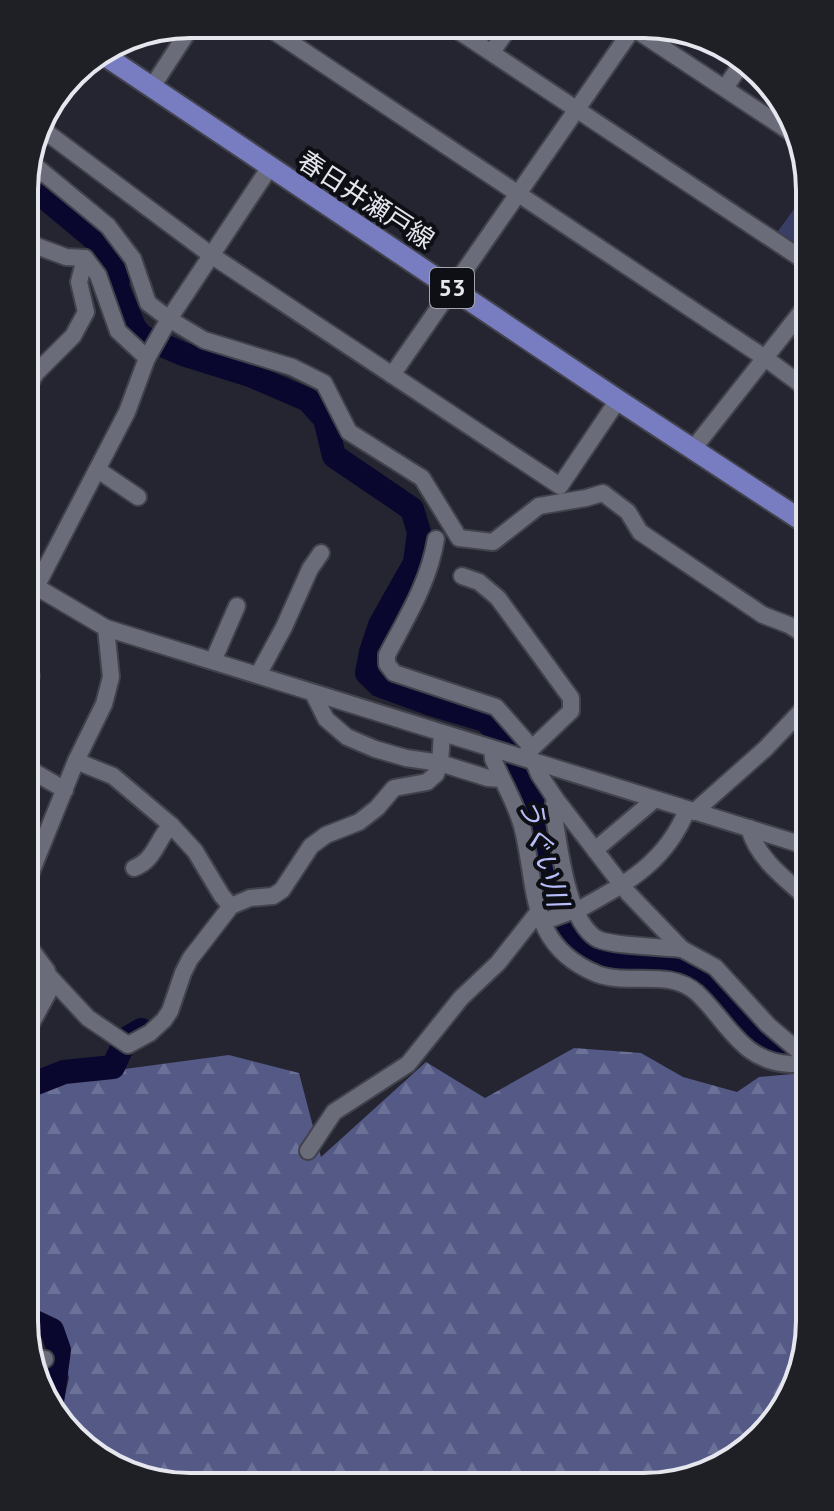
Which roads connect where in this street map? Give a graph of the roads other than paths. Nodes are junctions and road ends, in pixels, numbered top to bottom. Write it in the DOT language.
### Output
graph roads {
  1 [pos="184,38"];
  2 [pos="284,38"];
  3 [pos="470,38"];
  4 [pos="502,38"];
  5 [pos="627,38"];
  6 [pos="649,38"];
  7 [pos="492,52"];
  8 [pos="111,60"];
  9 [pos="737,70"];
  10 [pos="152,87"];
  11 [pos="725,88"];
  12 [pos="577,110"];
  13 [pos="781,126"];
  14 [pos="49,134"];
  15 [pos="270,167"];
  16 [pos="39,169"];
  17 [pos="518,194"];
  18 [pos="38,246"];
  19 [pos="211,255"];
  20 [pos="796,255"];
  21 [pos="85,258"];
  22 [pos="452,288"];
  23 [pos="169,319"];
  24 [pos="796,319"];
  25 [pos="147,358"];
  26 [pos="765,358"];
  27 [pos="38,371"];
  28 [pos="392,375"];
  29 [pos="796,381"];
  30 [pos="618,400"];
  31 [pos="693,449"];
  32 [pos="98,470"];
  33 [pos="138,497"];
  34 [pos="796,517"];
  35 [pos="436,539"];
  36 [pos="321,553"];
  37 [pos="38,575"];
  38 [pos="462,576"];
  39 [pos="38,591"];
  40 [pos="237,606"];
  41 [pos="106,628"];
  42 [pos="796,629"];
  43 [pos="213,661"];
  44 [pos="258,675"];
  45 [pos="313,693"];
  46 [pos="796,716"];
  47 [pos="441,733"];
  48 [pos="493,749"];
  49 [pos="529,756"];
  50 [pos="76,761"];
  51 [pos="440,763"];
  52 [pos="38,774"];
  53 [pos="502,779"];
  54 [pos="65,790"];
  55 [pos="555,798"];
  56 [pos="654,800"];
  57 [pos="690,811"];
  58 [pos="171,825"];
  59 [pos="749,828"];
  60 [pos="796,843"];
  61 [pos="595,850"];
  62 [pos="38,856"];
  63 [pos="134,868"];
  64 [pos="622,886"];
  65 [pos="796,889"];
  66 [pos="231,906"];
  67 [pos="576,911"];
  68 [pos="540,917"];
  69 [pos="682,949"];
  70 [pos="38,959"];
  71 [pos="47,974"];
  72 [pos="38,1011"];
  73 [pos="796,1050"];
  74 [pos="796,1062"];
  75 [pos="308,1151"];
  1 -- 10 [label="street"];
  2 -- 17 [label="street"];
  3 -- 7 [label="street"];
  4 -- 7 [label="street"];
  5 -- 12 [label="street"];
  6 -- 11 [label="street"];
  7 -- 12 [label="street"];
  8 -- 10 [label="main road, 春日井瀬戸線 / 53"];
  9 -- 11 [label="street"];
  10 -- 15 [label="main road, 春日井瀬戸線 / 53"];
  11 -- 13 [label="street"];
  12 -- 17 [label="street"];
  12 -- 20 [label="street"];
  14 -- 19 [label="street"];
  15 -- 19 [label="street"];
  15 -- 22 [label="main road, 春日井瀬戸線 / 53"];
  16 -- 23 [label="street"];
  17 -- 22 [label="street"];
  17 -- 26 [label="street"];
  18 -- 21 [label="street"];
  19 -- 23 [label="street"];
  19 -- 28 [label="street"];
  21 -- 25 [label="street"];
  21 -- 27 [label="street"];
  22 -- 28 [label="street"];
  22 -- 30 [label="main road, 春日井瀬戸線 / 53"];
  23 -- 25 [label="street"];
  23 -- 42 [label="street"];
  24 -- 26 [label="street"];
  25 -- 32 [label="street"];
  26 -- 29 [label="street"];
  26 -- 31 [label="street"];
  28 -- 30 [label="street"];
  30 -- 31 [label="main road, 春日井瀬戸線 / 53"];
  31 -- 34 [label="main road, 春日井瀬戸線 / 53"];
  32 -- 33 [label="street"];
  32 -- 37 [label="street"];
  35 -- 49 [label="street"];
  36 -- 44 [label="street"];
  38 -- 49 [label="street"];
  39 -- 41 [label="street"];
  40 -- 43 [label="street"];
  41 -- 43 [label="street"];
  41 -- 50 [label="street"];
  43 -- 44 [label="street"];
  44 -- 45 [label="street"];
  45 -- 47 [label="street"];
  45 -- 51 [label="street"];
  46 -- 57 [label="street"];
  47 -- 48 [label="street"];
  47 -- 51 [label="street"];
  48 -- 49 [label="street"];
  48 -- 53 [label="street"];
  49 -- 55 [label="street"];
  49 -- 56 [label="street"];
  50 -- 54 [label="street"];
  50 -- 58 [label="street"];
  51 -- 53 [label="street"];
  51 -- 66 [label="street"];
  52 -- 54 [label="street"];
  53 -- 68 [label="street"];
  54 -- 62 [label="street"];
  55 -- 61 [label="street"];
  55 -- 67 [label="street"];
  56 -- 57 [label="street"];
  56 -- 61 [label="street"];
  57 -- 59 [label="street"];
  57 -- 64 [label="street"];
  58 -- 63 [label="street"];
  58 -- 66 [label="street"];
  59 -- 60 [label="street"];
  59 -- 65 [label="street"];
  61 -- 64 [label="street"];
  64 -- 67 [label="street"];
  64 -- 69 [label="street"];
  66 -- 71 [label="street"];
  67 -- 68 [label="street"];
  67 -- 69 [label="street"];
  68 -- 74 [label="street"];
  68 -- 75 [label="street"];
  69 -- 73 [label="street"];
  70 -- 71 [label="street"];
  71 -- 72 [label="street"];
}
